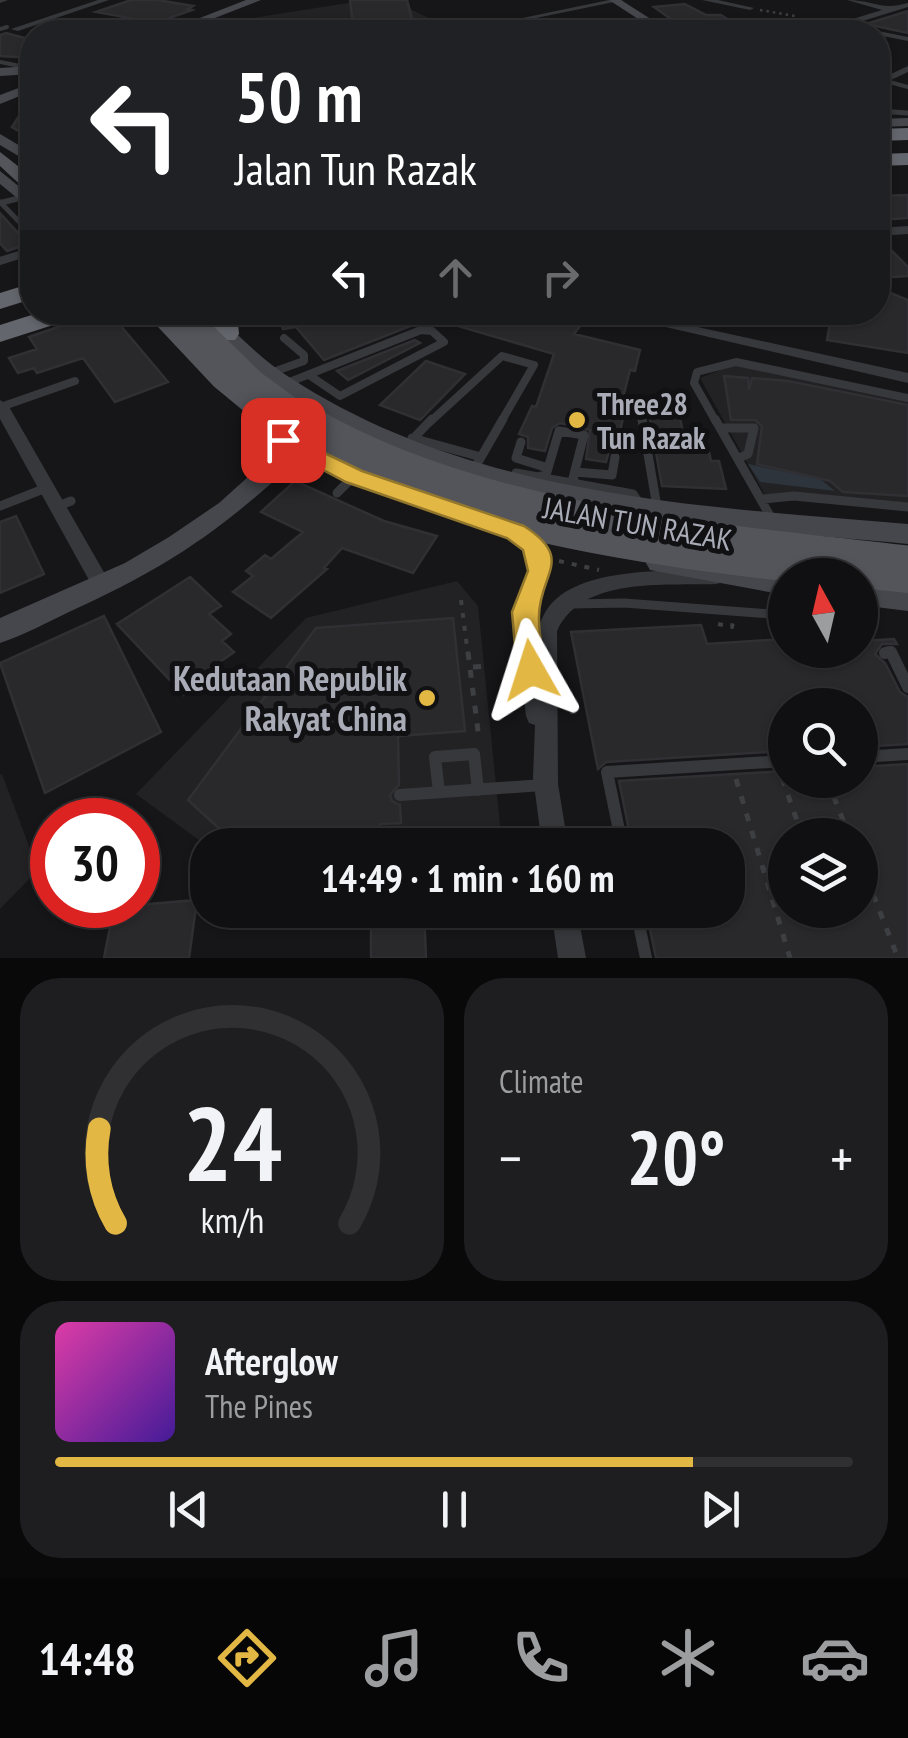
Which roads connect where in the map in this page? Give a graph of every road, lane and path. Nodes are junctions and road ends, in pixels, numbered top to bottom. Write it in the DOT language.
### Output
graph roads {
  1 [pos="105,0"];
  2 [pos="256,0"];
  3 [pos="271,0"];
  4 [pos="617,0"];
  5 [pos="706,0"];
  6 [pos="851,0"];
  7 [pos="749,4"];
  8 [pos="908,5"];
  9 [pos="888,10"];
  10 [pos="35,20"];
  11 [pos="202,20"];
  12 [pos="220,20"];
  13 [pos="518,20"];
  14 [pos="646,20"];
  15 [pos="816,20"];
  16 [pos="858,20"];
  17 [pos="0,157"];
  18 [pos="20,183"];
  19 [pos="0,203"];
  20 [pos="20,223"];
  21 [pos="28,325"];
  22 [pos="160,325"];
  23 [pos="171,325"];
  24 [pos="196,325"];
  25 [pos="227,325"];
  26 [pos="667,325"];
  27 [pos="0,334"];
  28 [pos="284,338"];
  29 [pos="310,375"];
  30 [pos="908,378"];
  31 [pos="278,379"];
  32 [pos="75,381"];
  33 [pos="908,398"];
  34 [pos="332,401"];
  35 [pos="639,404"];
  36 [pos="1,406"];
  37 [pos="355,426"];
  38 [pos="720,428"];
  39 [pos="521,442"];
  40 [pos="408,444"];
  41 [pos="296,448"];
  42 [pos="615,457"];
  43 [pos="739,458"];
  44 [pos="480,468"];
  45 [pos="548,468"];
  46 [pos="575,472"];
  47 [pos="538,477"];
  48 [pos="576,484"];
  49 [pos="46,488"];
  50 [pos="601,502"];
  51 [pos="0,506"];
  52 [pos="908,507"];
  53 [pos="649,509"];
  54 [pos="769,511"];
  55 [pos="515,532"];
  56 [pos="908,534"];
  57 [pos="583,548"];
  58 [pos="555,560"];
  59 [pos="908,560"];
  60 [pos="601,570"];
  61 [pos="729,577"];
  62 [pos="768,582"];
  63 [pos="102,586"];
  64 [pos="879,587"];
  65 [pos="460,600"];
  66 [pos="563,605"];
  67 [pos="768,613"];
  68 [pos="720,626"];
  69 [pos="732,627"];
  70 [pos="0,631"];
  71 [pos="886,653"];
  72 [pos="488,666"];
  73 [pos="471,667"];
  74 [pos="908,687"];
  75 [pos="570,693"];
  76 [pos="573,714"];
  77 [pos="478,735"];
  78 [pos="908,754"];
  79 [pos="878,756"];
  80 [pos="768,767"];
  81 [pos="734,775"];
  82 [pos="546,785"];
  83 [pos="478,790"];
  84 [pos="439,792"];
  85 [pos="400,795"];
  86 [pos="552,828"];
  87 [pos="619,828"];
  88 [pos="763,870"];
  89 [pos="768,870"];
  90 [pos="878,908"];
  91 [pos="567,928"];
  92 [pos="640,928"];
  93 [pos="572,958"];
  94 [pos="646,958"];
  95 [pos="790,958"];
  96 [pos="898,958"];
  1 -- 10 [label="street"];
  2 -- 11 [label="main road"];
  3 -- 12 [label="main road"];
  4 -- 13 [label="street"];
  4 -- 14 [label="main road"];
  5 -- 7 [label="street"];
  6 -- 9 [label="street"];
  7 -- 15 [label="path"];
  8 -- 9 [label="street"];
  9 -- 16 [label="street"];
  17 -- 18 [label="main road"];
  19 -- 20 [label="lane"];
  21 -- 27 [label="highway"];
  22 -- 41 [label="main road, JALAN TUN RAZAK"];
  23 -- 64 [label="main road, JALAN TUN RAZAK, bridge"];
  24 -- 59 [label="main road, JALAN TUN RAZAK, bridge"];
  25 -- 31 [label="main road, JALAN TUN RAZAK"];
  26 -- 30 [label="street"];
  28 -- 31 [label="lane"];
  29 -- 31 [label="lane"];
  29 -- 34 [label="lane"];
  29 -- 34 [label="lane"];
  31 -- 34 [label="main road, JALAN TUN RAZAK"];
  32 -- 36 [label="lane"];
  33 -- 38 [label="lane"];
  34 -- 37 [label="main road, JALAN TUN RAZAK"];
  35 -- 53 [label="lane"];
  36 -- 49 [label="street"];
  37 -- 40 [label="main road, JALAN TUN RAZAK"];
  37 -- 41 [label="main road"];
  38 -- 43 [label="lane"];
  38 -- 43 [label="lane"];
  39 -- 45 [label="lane"];
  40 -- 44 [label="main road, JALAN TUN RAZAK"];
  40 -- 44 [label="lane"];
  41 -- 55 [label="main road, JALAN TUN RAZAK"];
  41 -- 63 [label="main road"];
  42 -- 46 [label="lane"];
  43 -- 54 [label="lane"];
  44 -- 47 [label="lane"];
  44 -- 50 [label="main road, JALAN TUN RAZAK"];
  45 -- 46 [label="lane"];
  45 -- 47 [label="lane"];
  46 -- 48 [label="lane"];
  47 -- 48 [label="lane"];
  48 -- 53 [label="lane"];
  49 -- 51 [label="lane"];
  49 -- 63 [label="street"];
  50 -- 53 [label="main road, JALAN TUN RAZAK"];
  50 -- 57 [label="main road"];
  52 -- 54 [label="lane"];
  53 -- 54 [label="main road, JALAN TUN RAZAK"];
  54 -- 56 [label="main road, JALAN TUN RAZAK"];
  55 -- 57 [label="main road, JALAN TUN RAZAK"];
  55 -- 82 [label="street"];
  57 -- 61 [label="main road, JALAN TUN RAZAK"];
  58 -- 60 [label="path"];
  61 -- 62 [label="main road, JALAN TUN RAZAK"];
  61 -- 66 [label="street"];
  63 -- 70 [label="main road"];
  65 -- 73 [label="path"];
  66 -- 67 [label="lane"];
  66 -- 82 [label="street"];
  68 -- 69 [label="path"];
  71 -- 74 [label="lane"];
  72 -- 73 [label="path"];
  73 -- 77 [label="path"];
  75 -- 76 [label="path"];
  78 -- 79 [label="lane"];
  80 -- 87 [label="lane"];
  81 -- 88 [label="path"];
  82 -- 83 [label="lane"];
  82 -- 86 [label="street"];
  83 -- 84 [label="lane"];
  83 -- 84 [label="lane"];
  84 -- 85 [label="lane"];
  88 -- 89 [label="path"];
  88 -- 95 [label="path"];
  90 -- 96 [label="path"];
  91 -- 93 [label="street"];
  92 -- 94 [label="lane"];
}
